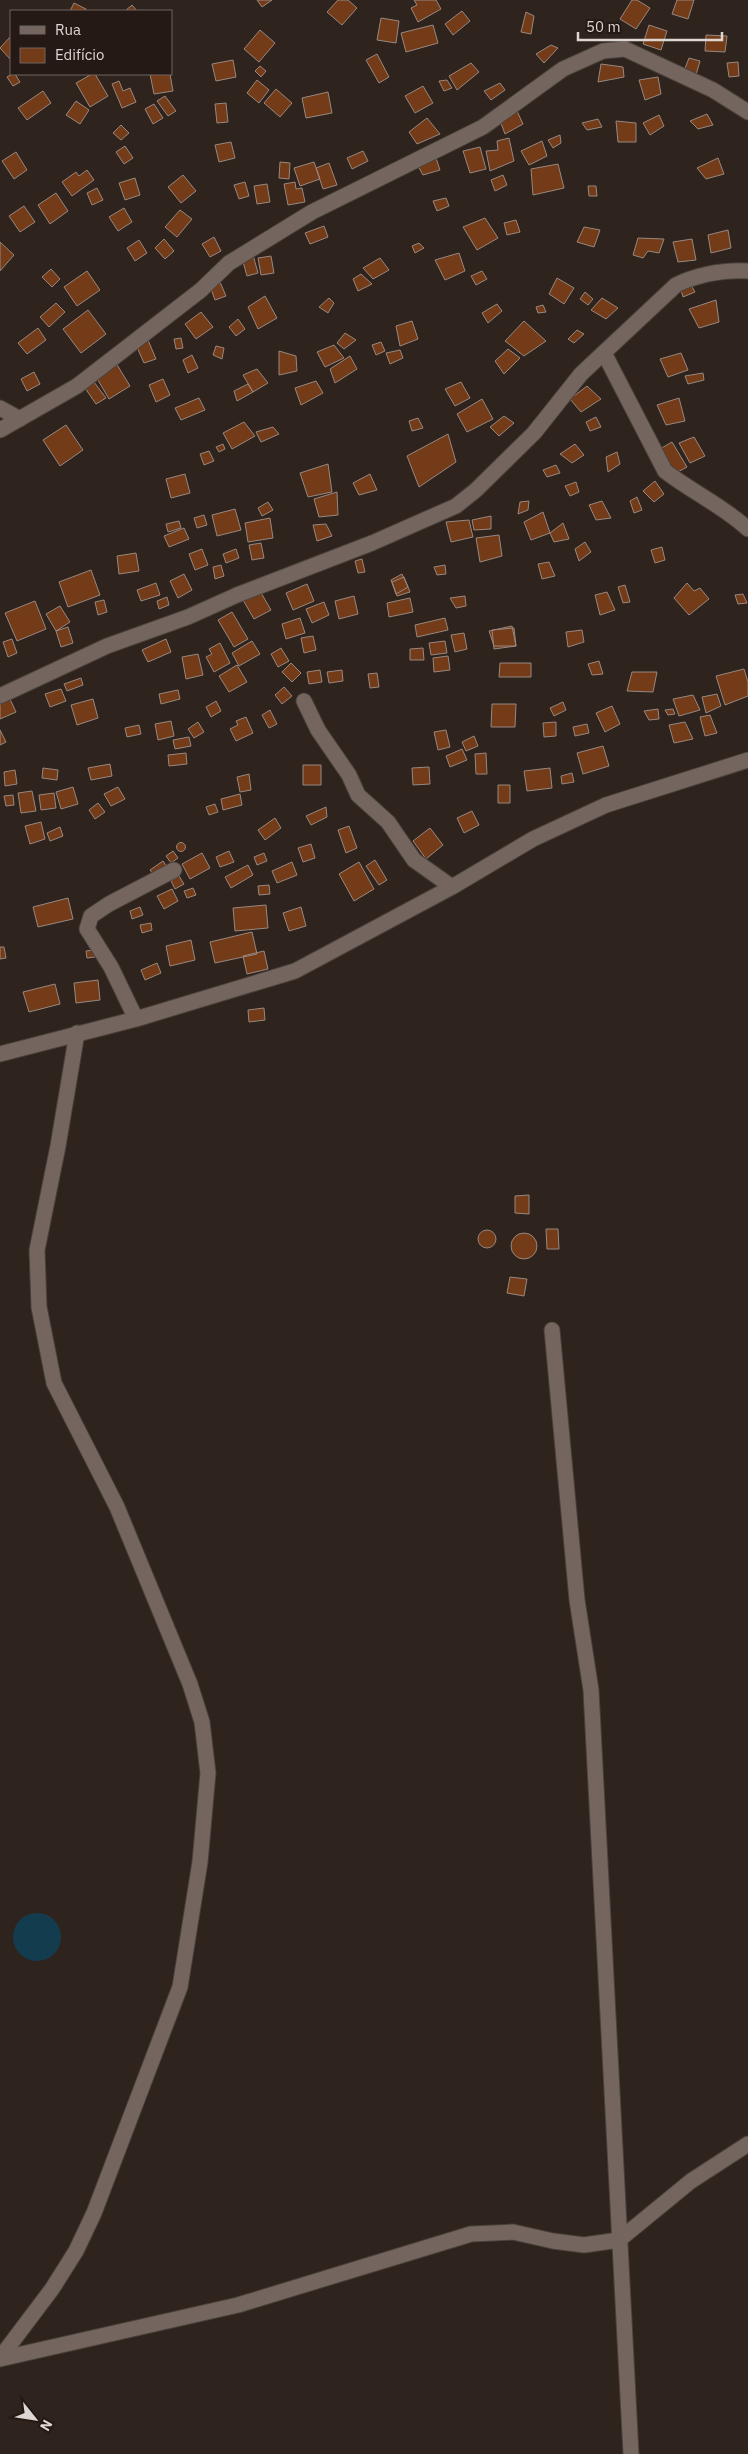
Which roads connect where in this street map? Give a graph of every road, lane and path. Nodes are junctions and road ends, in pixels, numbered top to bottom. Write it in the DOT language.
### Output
graph roads {
  1 [pos="748,112"];
  2 [pos="748,271"];
  3 [pos="604,353"];
  4 [pos="0,408"];
  5 [pos="20,419"];
  6 [pos="0,430"];
  7 [pos="748,529"];
  8 [pos="0,696"];
  9 [pos="304,701"];
  10 [pos="748,760"];
  11 [pos="174,870"];
  12 [pos="452,888"];
  13 [pos="136,1019"];
  14 [pos="77,1033"];
  15 [pos="0,1054"];
  16 [pos="552,1330"];
  17 [pos="748,2144"];
  18 [pos="619,2240"];
  19 [pos="0,2358"];
  20 [pos="631,2454"];
  1 -- 5 [label="street"];
  2 -- 3 [label="street"];
  3 -- 7 [label="street"];
  3 -- 8 [label="street"];
  4 -- 5 [label="street"];
  5 -- 6 [label="street"];
  9 -- 12 [label="street"];
  10 -- 12 [label="street"];
  11 -- 13 [label="street"];
  12 -- 13 [label="street"];
  13 -- 14 [label="street"];
  14 -- 15 [label="street"];
  14 -- 19 [label="street"];
  16 -- 18 [label="street"];
  17 -- 18 [label="street"];
  18 -- 19 [label="street"];
  18 -- 20 [label="street"];
}
